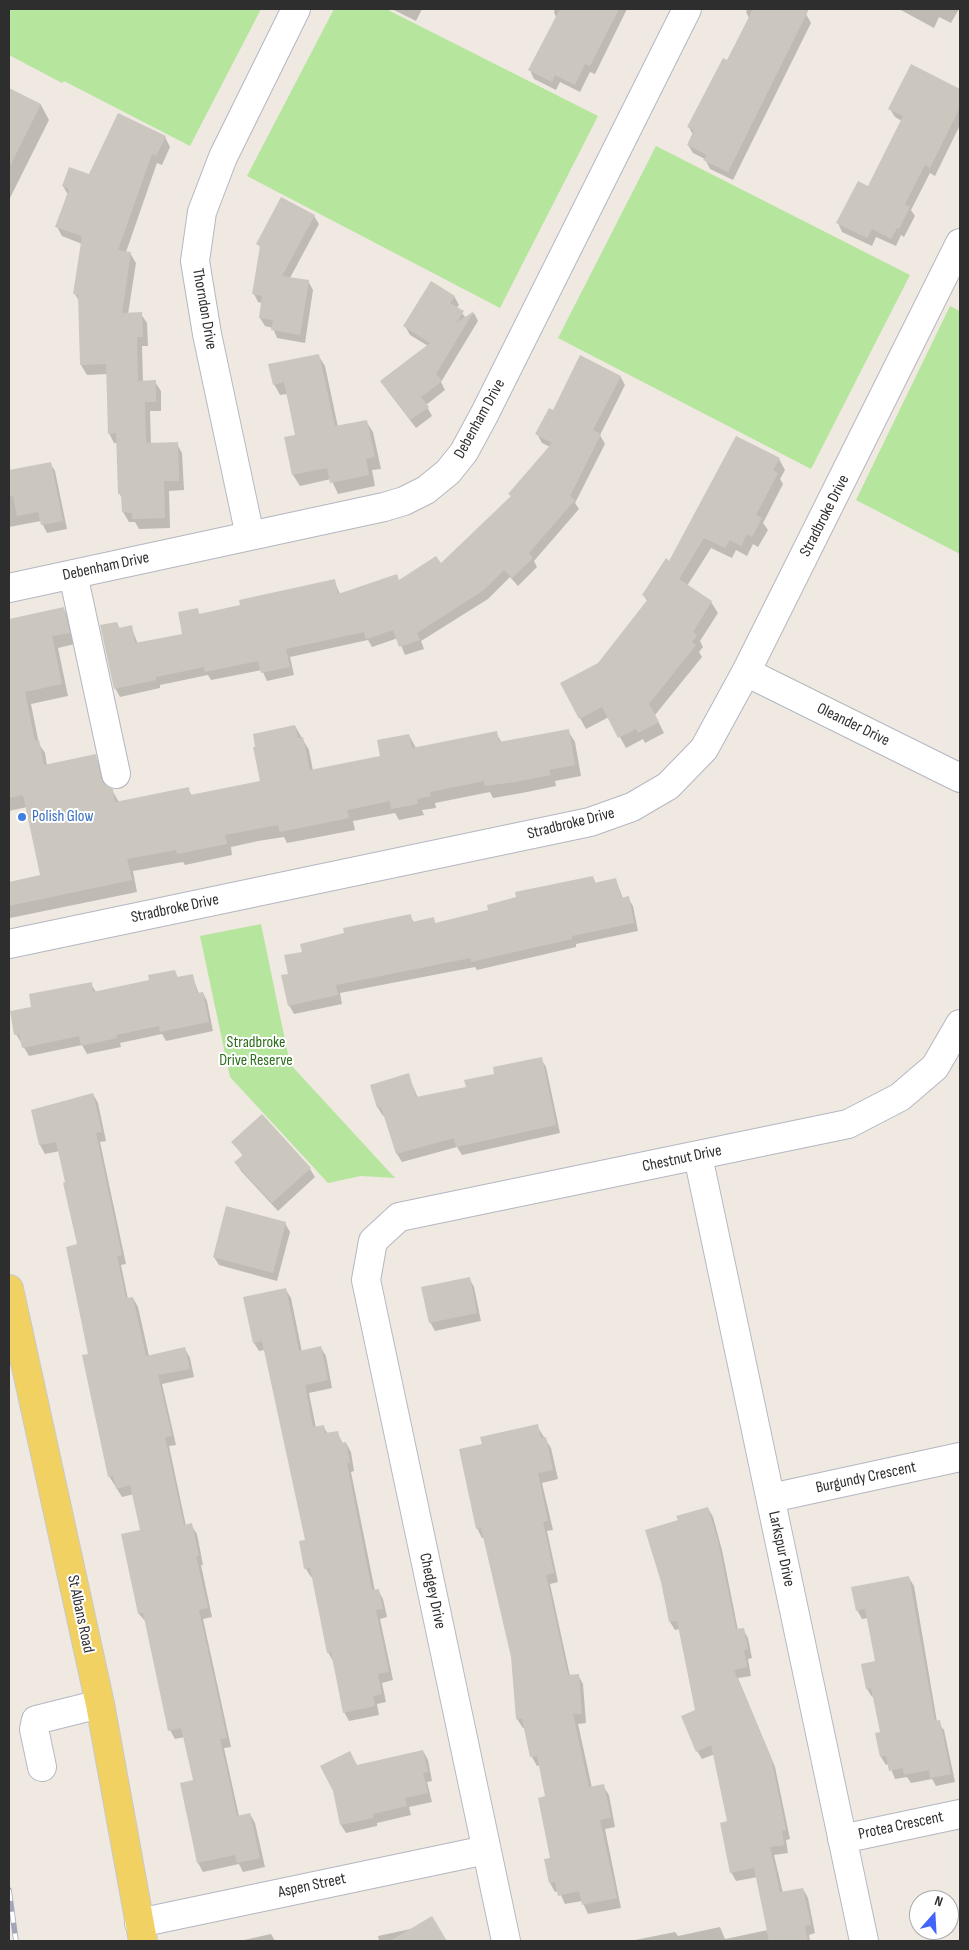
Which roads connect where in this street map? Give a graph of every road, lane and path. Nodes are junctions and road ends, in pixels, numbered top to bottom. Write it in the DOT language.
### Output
graph roads {
  1 [pos="296,9"];
  2 [pos="687,9"];
  3 [pos="960,243"];
  4 [pos="250,536"];
  5 [pos="73,574"];
  6 [pos="9,588"];
  7 [pos="746,672"];
  8 [pos="116,774"];
  9 [pos="960,778"];
  10 [pos="9,944"];
  11 [pos="960,1024"];
  12 [pos="698,1156"];
  13 [pos="373,1241"];
  14 [pos="9,1289"];
  15 [pos="960,1458"];
  16 [pos="771,1498"];
  17 [pos="100,1704"];
  18 [pos="42,1767"];
  19 [pos="960,1814"];
  20 [pos="842,1839"];
  21 [pos="486,1850"];
  22 [pos="141,1932"];
  23 [pos="506,1941"];
  24 [pos="864,1941"];
  1 -- 4 [label="street, Thorndon Drive"];
  2 -- 4 [label="street, Debenham Drive"];
  3 -- 7 [label="street, Stradbroke Drive"];
  4 -- 5 [label="street, Debenham Drive"];
  5 -- 6 [label="street, Debenham Drive"];
  5 -- 8 [label="street"];
  7 -- 9 [label="street, Oleander Drive"];
  7 -- 10 [label="street, Stradbroke Drive"];
  11 -- 12 [label="street, Chestnut Drive"];
  12 -- 13 [label="street, Chestnut Drive"];
  12 -- 16 [label="street, Larkspur Drive"];
  13 -- 21 [label="street, Chedgey Drive"];
  14 -- 17 [label="main road, St Albans Road"];
  15 -- 16 [label="street, Burgundy Crescent"];
  16 -- 20 [label="street, Larkspur Drive"];
  17 -- 18 [label="street"];
  17 -- 22 [label="main road, St Albans Road"];
  19 -- 20 [label="street, Protea Crescent"];
  20 -- 24 [label="street, Larkspur Drive"];
  21 -- 22 [label="street, Aspen Street"];
  21 -- 23 [label="street, Chedgey Drive"];
}
